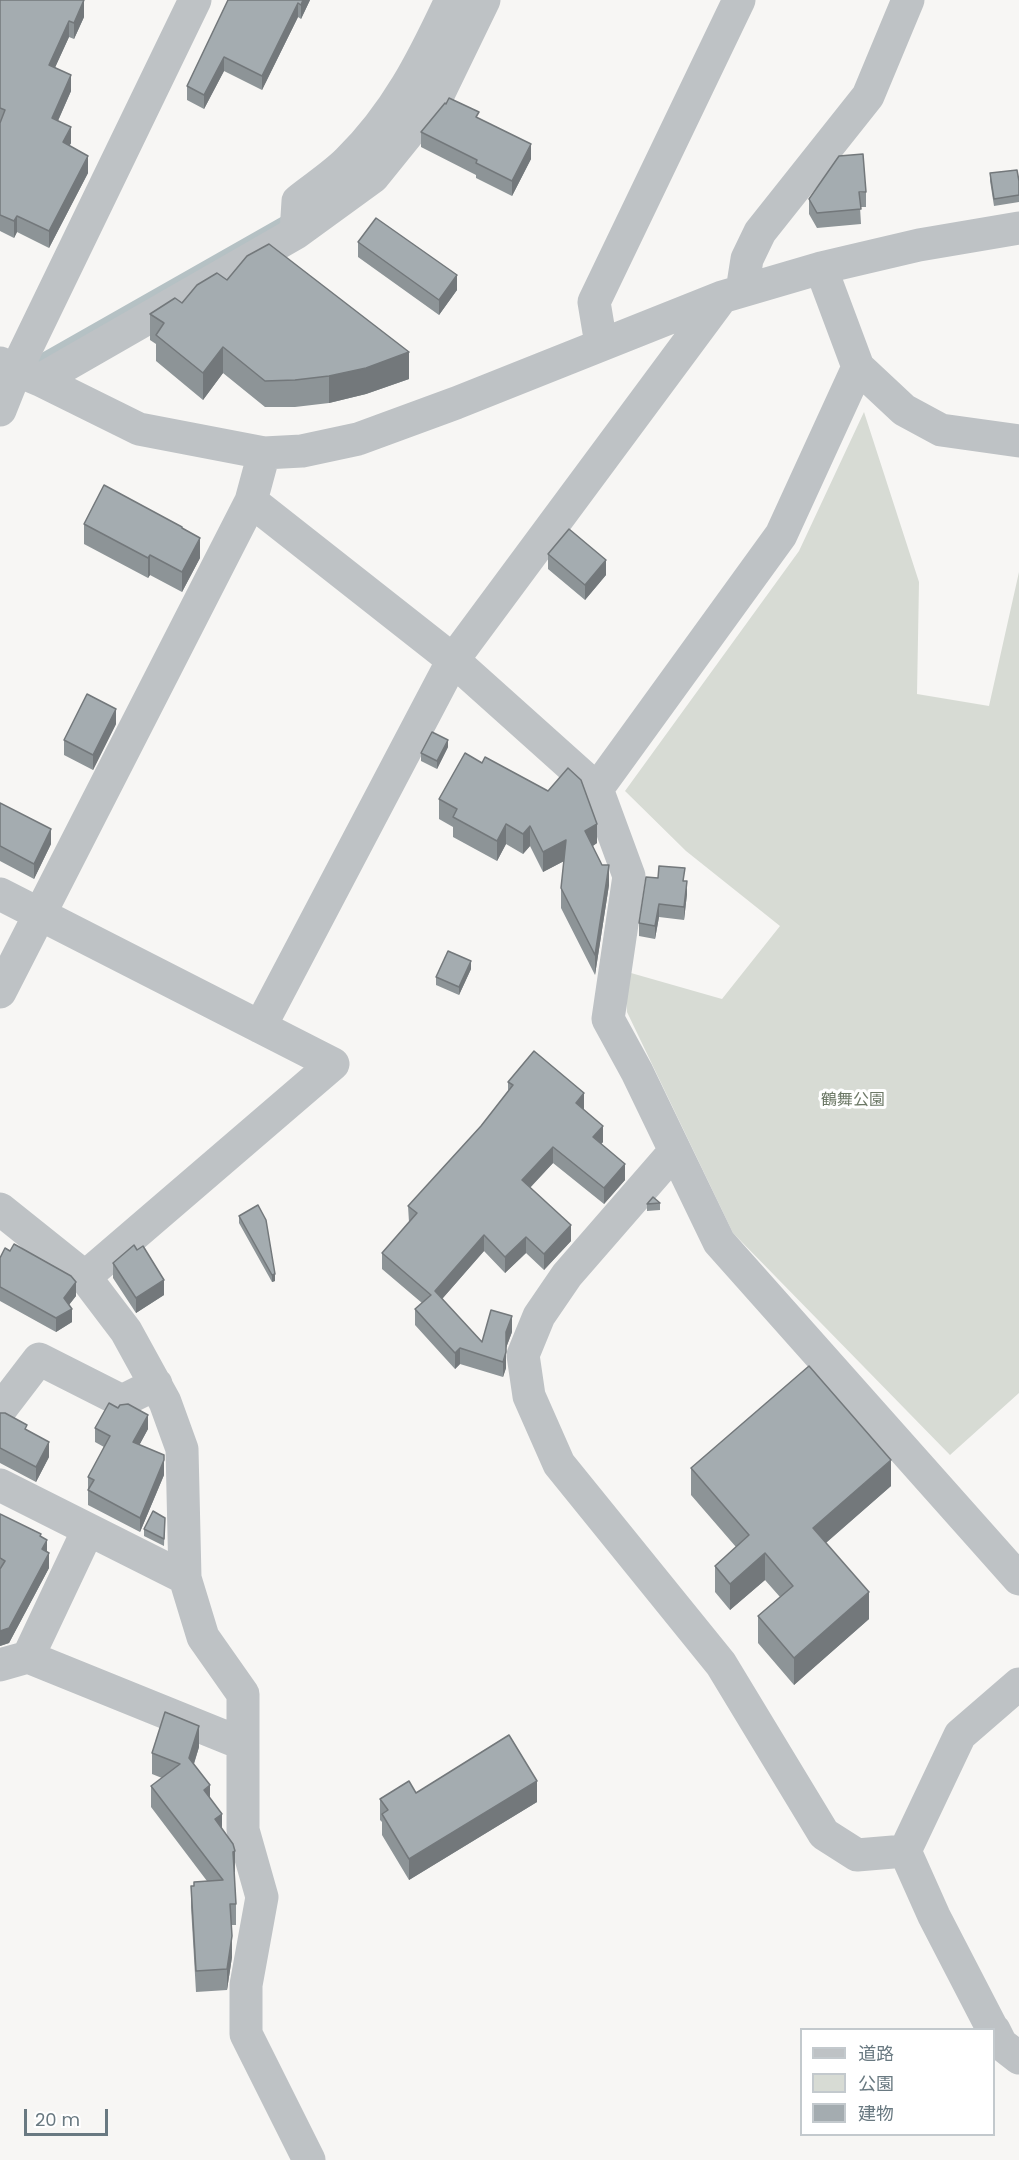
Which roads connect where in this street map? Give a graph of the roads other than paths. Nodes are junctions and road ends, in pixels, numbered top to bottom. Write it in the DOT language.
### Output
graph roads {
  1 [pos="195,0"];
  2 [pos="451,0"];
  3 [pos="484,0"];
  4 [pos="739,0"];
  5 [pos="908,0"];
  6 [pos="1019,228"];
  7 [pos="296,233"];
  8 [pos="821,267"];
  9 [pos="732,294"];
  10 [pos="601,344"];
  11 [pos="858,367"];
  12 [pos="19,371"];
  13 [pos="0,410"];
  14 [pos="1019,441"];
  15 [pos="264,453"];
  16 [pos="251,501"];
  17 [pos="453,660"];
  18 [pos="597,789"];
  19 [pos="0,894"];
  20 [pos="40,914"];
  21 [pos="0,992"];
  22 [pos="261,1027"];
  23 [pos="674,1152"];
  24 [pos="0,1209"];
  25 [pos="86,1277"];
  26 [pos="156,1384"];
  27 [pos="0,1410"];
  28 [pos="0,1485"];
  29 [pos="88,1530"];
  30 [pos="185,1578"];
  31 [pos="1019,1579"];
  32 [pos="14,1661"];
  33 [pos="1019,1684"];
  34 [pos="243,1744"];
  35 [pos="905,1851"];
  36 [pos="992,2028"];
  37 [pos="995,2034"];
  38 [pos="1019,2058"];
  39 [pos="309,2160"];
  1 -- 12 [label="street"];
  2 -- 7 [label="street"];
  3 -- 7 [label="street"];
  4 -- 10 [label="street"];
  5 -- 9 [label="street"];
  6 -- 8 [label="street"];
  7 -- 12 [label="street"];
  8 -- 9 [label="street"];
  8 -- 11 [label="street"];
  9 -- 10 [label="street"];
  9 -- 17 [label="street"];
  10 -- 15 [label="street"];
  11 -- 14 [label="street"];
  11 -- 18 [label="street"];
  12 -- 13 [label="street"];
  12 -- 15 [label="street"];
  15 -- 16 [label="street"];
  16 -- 17 [label="street"];
  16 -- 20 [label="street"];
  17 -- 18 [label="street"];
  17 -- 22 [label="street"];
  18 -- 23 [label="street"];
  19 -- 20 [label="street"];
  20 -- 21 [label="street"];
  20 -- 22 [label="street"];
  22 -- 25 [label="street"];
  23 -- 31 [label="street"];
  23 -- 35 [label="street"];
  24 -- 25 [label="street"];
  25 -- 26 [label="street"];
  26 -- 27 [label="street"];
  26 -- 30 [label="street"];
  28 -- 29 [label="street"];
  29 -- 30 [label="street"];
  29 -- 32 [label="street"];
  30 -- 34 [label="street"];
  32 -- 34 [label="street"];
  33 -- 35 [label="street"];
  34 -- 39 [label="street"];
  35 -- 36 [label="street"];
  37 -- 38 [label="street"];
}
